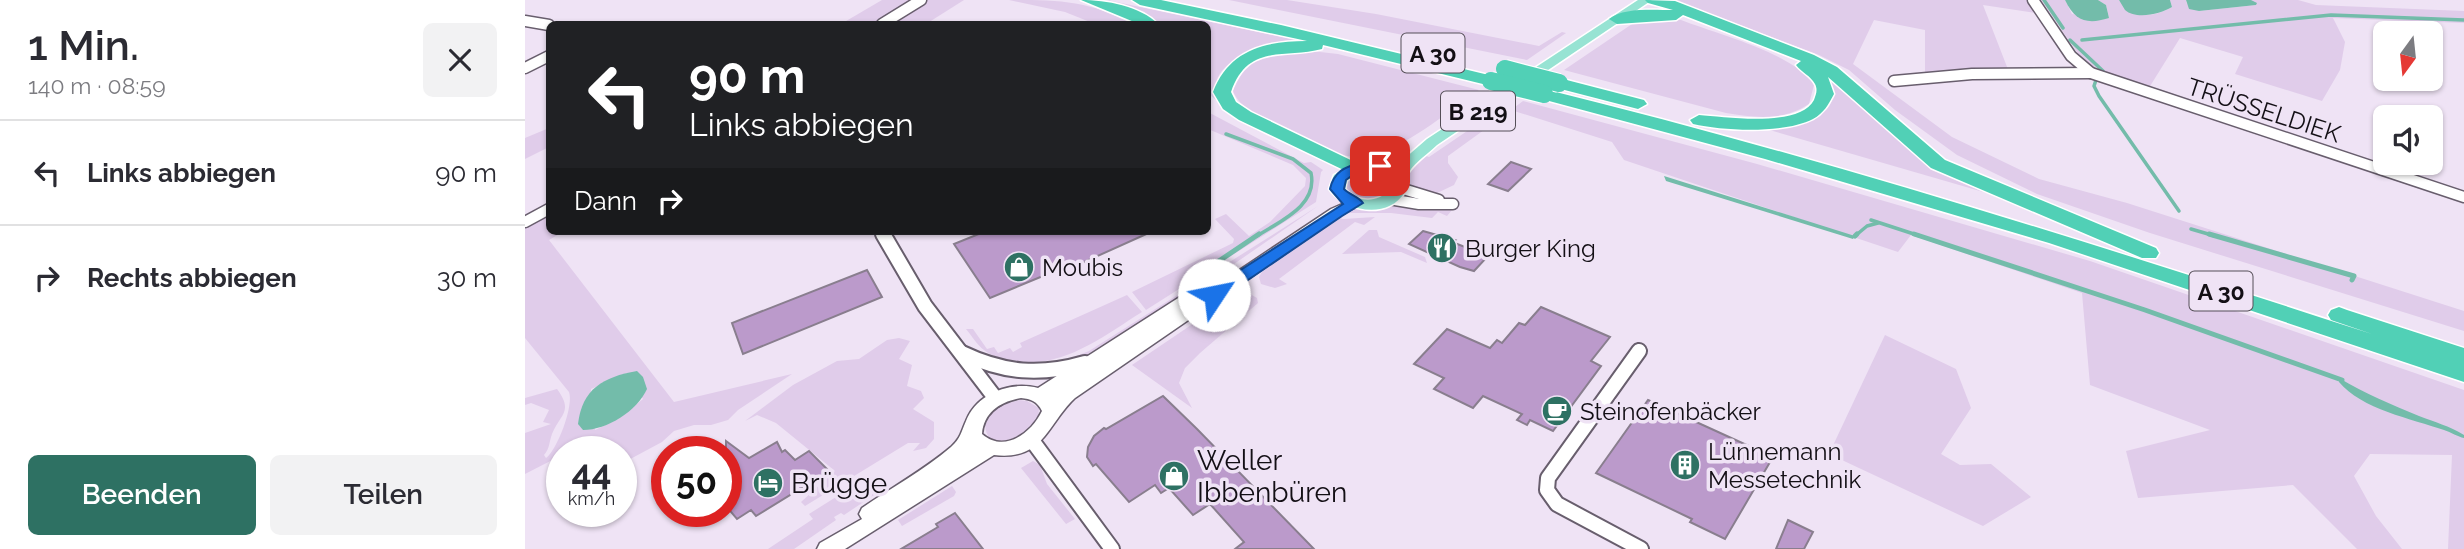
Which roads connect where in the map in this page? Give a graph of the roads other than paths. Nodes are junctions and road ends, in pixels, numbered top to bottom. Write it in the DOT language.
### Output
graph roads {
  1 [pos="921,0"];
  2 [pos="1089,0"];
  3 [pos="1140,0"];
  4 [pos="1192,0"];
  5 [pos="1649,0"];
  6 [pos="2033,0"];
  7 [pos="1676,15"];
  8 [pos="1618,19"];
  9 [pos="525,21"];
  10 [pos="887,21"];
  11 [pos="1144,21"];
  12 [pos="546,24"];
  13 [pos="1355,48"];
  14 [pos="546,58"];
  15 [pos="525,68"];
  16 [pos="2091,73"];
  17 [pos="1498,75"];
  18 [pos="1894,80"];
  19 [pos="1551,89"];
  20 [pos="1211,103"];
  21 [pos="1699,120"];
  22 [pos="1432,142"];
  23 [pos="1380,166"];
  24 [pos="1344,180"];
  25 [pos="1396,188"];
  26 [pos="2464,197"];
  27 [pos="1356,203"];
  28 [pos="546,211"];
  29 [pos="525,222"];
  30 [pos="883,235"];
  31 [pos="2149,253"];
  32 [pos="958,351"];
  33 [pos="1639,351"];
  34 [pos="2464,356"];
  35 [pos="1099,358"];
  36 [pos="2464,373"];
  37 [pos="996,399"];
  38 [pos="1045,403"];
  39 [pos="973,436"];
  40 [pos="1031,439"];
  41 [pos="990,448"];
  42 [pos="835,544"];
  43 [pos="1112,549"];
  44 [pos="1641,549"];
  1 -- 10 [label="street"];
  2 -- 11 [label="highway"];
  3 -- 13 [label="highway, A 30"];
  4 -- 17 [label="highway, A 30"];
  5 -- 7 [label="highway"];
  5 -- 8 [label="main road, B 219"];
  5 -- 31 [label="highway"];
  6 -- 16 [label="street, TRÜSSELDIEK"];
  7 -- 8 [label="highway"];
  7 -- 21 [label="highway"];
  8 -- 22 [label="main road, B 219"];
  9 -- 12 [label="street"];
  13 -- 17 [label="highway, A 30"];
  13 -- 24 [label="highway"];
  14 -- 15 [label="street"];
  16 -- 18 [label="street, TRÜSSELDIEK"];
  16 -- 26 [label="street, TRÜSSELDIEK"];
  17 -- 19 [label="highway, A 30, bridge"];
  19 -- 21 [label="highway, A 30"];
  19 -- 36 [label="highway, A 30"];
  20 -- 24 [label="highway"];
  21 -- 31 [label="highway, A 30"];
  22 -- 23 [label="main road, B 219"];
  22 -- 25 [label="main road, B 219"];
  23 -- 24 [label="main road"];
  23 -- 25 [label="main road"];
  24 -- 27 [label="main road"];
  24 -- 35 [label="main road"];
  25 -- 27 [label="main road"];
  27 -- 38 [label="main road"];
  28 -- 29 [label="street"];
  30 -- 32 [label="street"];
  31 -- 34 [label="highway, A 30"];
  32 -- 35 [label="street"];
  32 -- 37 [label="street"];
  33 -- 44 [label="street"];
  35 -- 38 [label="main road"];
  37 -- 38 [label="main road"];
  37 -- 39 [label="main road"];
  38 -- 40 [label="main road"];
  39 -- 41 [label="main road"];
  39 -- 42 [label="main road"];
  40 -- 41 [label="main road"];
  40 -- 43 [label="street"];
  41 -- 42 [label="main road"];
}
